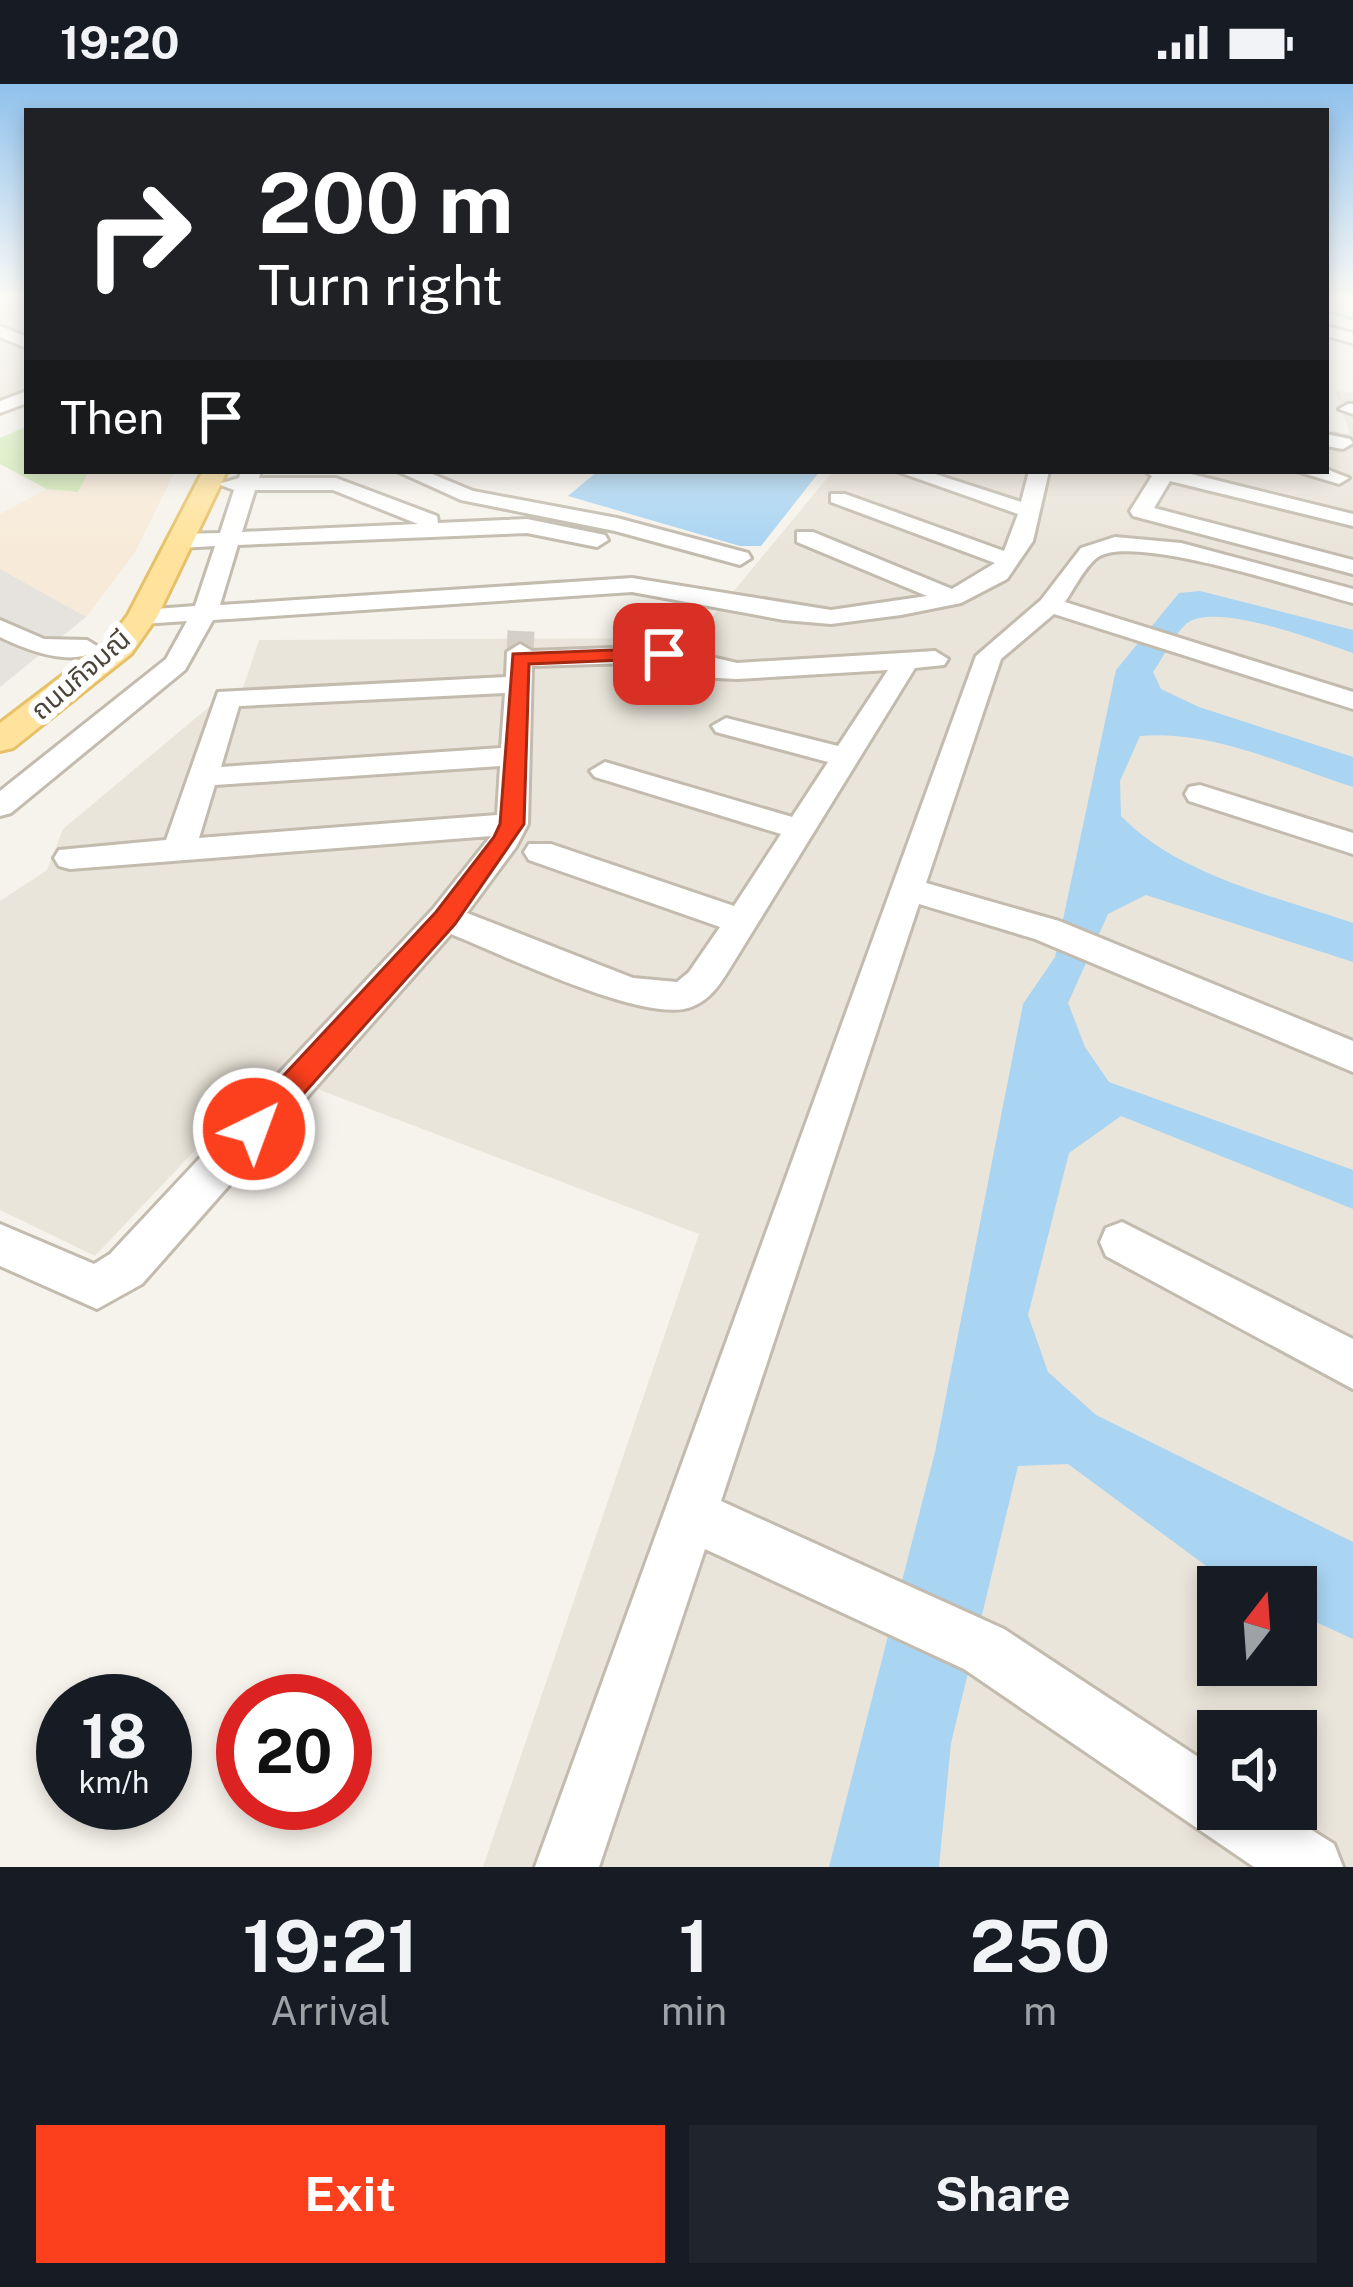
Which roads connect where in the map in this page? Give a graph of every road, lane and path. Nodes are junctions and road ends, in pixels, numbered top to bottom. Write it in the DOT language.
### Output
graph roads {
  1 [pos="425,474"];
  2 [pos="915,474"];
  3 [pos="1035,474"];
  4 [pos="1159,474"];
  5 [pos="1168,474"];
  6 [pos="1320,474"];
  7 [pos="204,475"];
  8 [pos="1339,478"];
  9 [pos="247,479"];
  10 [pos="838,498"];
  11 [pos="1032,512"];
  12 [pos="1353,520"];
  13 [pos="444,527"];
  14 [pos="805,537"];
  15 [pos="230,538"];
  16 [pos="597,540"];
  17 [pos="180,541"];
  18 [pos="740,558"];
  19 [pos="1010,562"];
  20 [pos="1353,567"];
  21 [pos="1353,596"];
  22 [pos="953,598"];
  23 [pos="1050,605"];
  24 [pos="205,612"];
  25 [pos="142,616"];
  26 [pos="0,627"];
  27 [pos="87,648"];
  28 [pos="520,665"];
  29 [pos="1353,701"];
  30 [pos="0,715"];
  31 [pos="726,726"];
  32 [pos="0,740"];
  33 [pos="515,756"];
  34 [pos="848,758"];
  35 [pos="605,772"];
  36 [pos="202,777"];
  37 [pos="1200,794"];
  38 [pos="0,806"];
  39 [pos="512,824"];
  40 [pos="801,830"];
  41 [pos="1353,844"];
  42 [pos="179,850"];
  43 [pos="540,852"];
  44 [pos="70,858"];
  45 [pos="908,889"];
  46 [pos="446,918"];
  47 [pos="742,922"];
  48 [pos="1353,1057"];
  49 [pos="1122,1242"];
  50 [pos="0,1245"];
  51 [pos="1353,1365"];
  52 [pos="687,1513"];
  53 [pos="1197,1793"];
  54 [pos="1253,1830"];
  55 [pos="567,1867"];
  56 [pos="1310,1867"];
  1 -- 18 [label="street"];
  2 -- 11 [label="street"];
  3 -- 11 [label="street"];
  4 -- 20 [label="street"];
  5 -- 12 [label="street"];
  6 -- 8 [label="street"];
  7 -- 9 [label="street"];
  7 -- 17 [label="main road, ถนนกิจมณี"];
  7 -- 27 [label="main road, ถนนกิจมณี"];
  9 -- 13 [label="street"];
  9 -- 15 [label="street"];
  10 -- 19 [label="street"];
  11 -- 19 [label="street"];
  13 -- 15 [label="street"];
  13 -- 16 [label="street"];
  14 -- 22 [label="street"];
  15 -- 17 [label="street"];
  15 -- 24 [label="street"];
  17 -- 25 [label="main road, ถนนกิจมณี"];
  19 -- 22 [label="street"];
  21 -- 23 [label="street"];
  22 -- 24 [label="street"];
  23 -- 29 [label="street"];
  23 -- 45 [label="street"];
  24 -- 25 [label="street"];
  24 -- 38 [label="street"];
  25 -- 32 [label="main road, ถนนกิจมณี"];
  26 -- 27 [label="street"];
  27 -- 30 [label="main road, ถนนกิจมณี"];
  28 -- 33 [label="street"];
  28 -- 34 [label="street"];
  28 -- 36 [label="street"];
  31 -- 34 [label="street"];
  33 -- 36 [label="street"];
  33 -- 39 [label="street"];
  34 -- 40 [label="street"];
  35 -- 40 [label="street"];
  36 -- 42 [label="street"];
  37 -- 41 [label="street"];
  39 -- 42 [label="street"];
  39 -- 46 [label="street"];
  40 -- 47 [label="street"];
  42 -- 44 [label="street"];
  43 -- 47 [label="street"];
  45 -- 48 [label="street"];
  45 -- 52 [label="street"];
  46 -- 47 [label="street"];
  46 -- 50 [label="street"];
  49 -- 51 [label="street"];
  52 -- 53 [label="street"];
  52 -- 55 [label="street"];
  54 -- 56 [label="street"];
}
